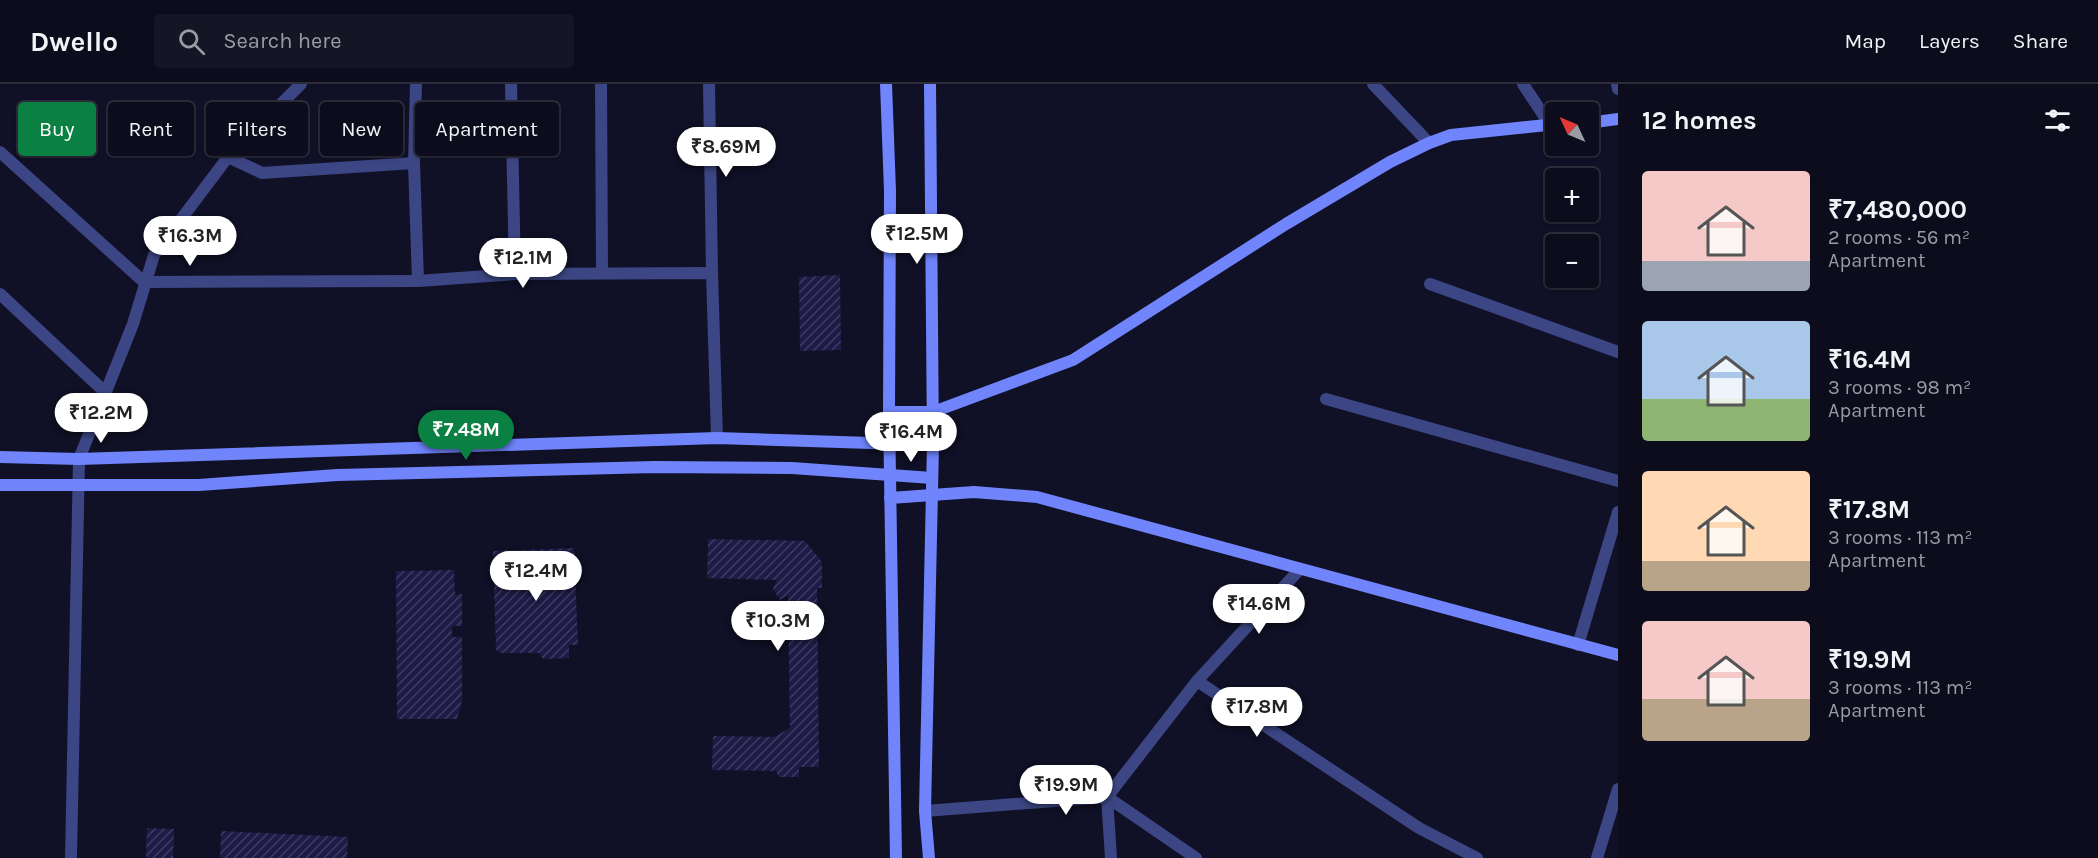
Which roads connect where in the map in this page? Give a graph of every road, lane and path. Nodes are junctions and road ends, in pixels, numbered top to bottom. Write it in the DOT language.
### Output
graph roads {
  1 [pos="301,84"];
  2 [pos="416,84"];
  3 [pos="512,84"];
  4 [pos="601,84"];
  5 [pos="709,84"];
  6 [pos="886,84"];
  7 [pos="930,84"];
  8 [pos="1374,84"];
  9 [pos="1523,84"];
  10 [pos="1617,84"];
  11 [pos="1618,89"];
  12 [pos="1545,114"];
  13 [pos="1618,119"];
  14 [pos="1599,122"];
  15 [pos="1545,126"];
  16 [pos="1429,143"];
  17 [pos="0,152"];
  18 [pos="228,157"];
  19 [pos="414,163"];
  20 [pos="602,273"];
  21 [pos="712,273"];
  22 [pos="515,274"];
  23 [pos="418,281"];
  24 [pos="144,282"];
  25 [pos="1430,284"];
  26 [pos="0,294"];
  27 [pos="1618,352"];
  28 [pos="106,393"];
  29 [pos="1326,399"];
  30 [pos="889,412"];
  31 [pos="933,412"];
  32 [pos="717,438"];
  33 [pos="890,444"];
  34 [pos="933,445"];
  35 [pos="0,457"];
  36 [pos="79,459"];
  37 [pos="890,477"];
  38 [pos="932,478"];
  39 [pos="1618,481"];
  40 [pos="0,485"];
  41 [pos="78,485"];
  42 [pos="932,497"];
  43 [pos="890,498"];
  44 [pos="1618,512"];
  45 [pos="1300,569"];
  46 [pos="1578,645"];
  47 [pos="1618,655"];
  48 [pos="1197,681"];
  49 [pos="1618,789"];
  50 [pos="1107,797"];
  51 [pos="926,811"];
  52 [pos="70,858"];
  53 [pos="896,858"];
  54 [pos="929,858"];
  55 [pos="1111,858"];
  56 [pos="1196,858"];
  57 [pos="1477,858"];
  58 [pos="1597,858"];
  1 -- 18 [label="street"];
  2 -- 19 [label="street"];
  3 -- 22 [label="street"];
  4 -- 20 [label="street"];
  5 -- 21 [label="street"];
  6 -- 30 [label="street"];
  7 -- 31 [label="street"];
  8 -- 16 [label="street"];
  9 -- 12 [label="street"];
  10 -- 11 [label="street"];
  13 -- 14 [label="street"];
  15 -- 16 [label="street"];
  16 -- 31 [label="street"];
  17 -- 24 [label="street"];
  18 -- 19 [label="street"];
  18 -- 24 [label="street"];
  19 -- 23 [label="street"];
  20 -- 21 [label="street"];
  20 -- 22 [label="street"];
  21 -- 32 [label="street"];
  22 -- 23 [label="street"];
  23 -- 24 [label="street"];
  24 -- 28 [label="street"];
  25 -- 27 [label="street"];
  26 -- 28 [label="street"];
  28 -- 36 [label="street"];
  29 -- 39 [label="street"];
  30 -- 31 [label="street"];
  30 -- 33 [label="street"];
  31 -- 34 [label="street"];
  32 -- 33 [label="street"];
  32 -- 36 [label="street"];
  33 -- 34 [label="street"];
  33 -- 37 [label="street"];
  34 -- 38 [label="street"];
  35 -- 36 [label="street"];
  36 -- 41 [label="street"];
  37 -- 38 [label="street"];
  37 -- 41 [label="street"];
  37 -- 43 [label="street"];
  38 -- 42 [label="street"];
  40 -- 41 [label="street"];
  41 -- 52 [label="street"];
  42 -- 43 [label="street"];
  42 -- 45 [label="street"];
  42 -- 51 [label="street"];
  43 -- 53 [label="street"];
  44 -- 46 [label="street"];
  45 -- 46 [label="street"];
  45 -- 48 [label="street"];
  46 -- 47 [label="street"];
  48 -- 50 [label="street"];
  48 -- 57 [label="street"];
  49 -- 58 [label="street"];
  50 -- 51 [label="street"];
  50 -- 55 [label="street"];
  50 -- 56 [label="street"];
  51 -- 54 [label="street"];
}
